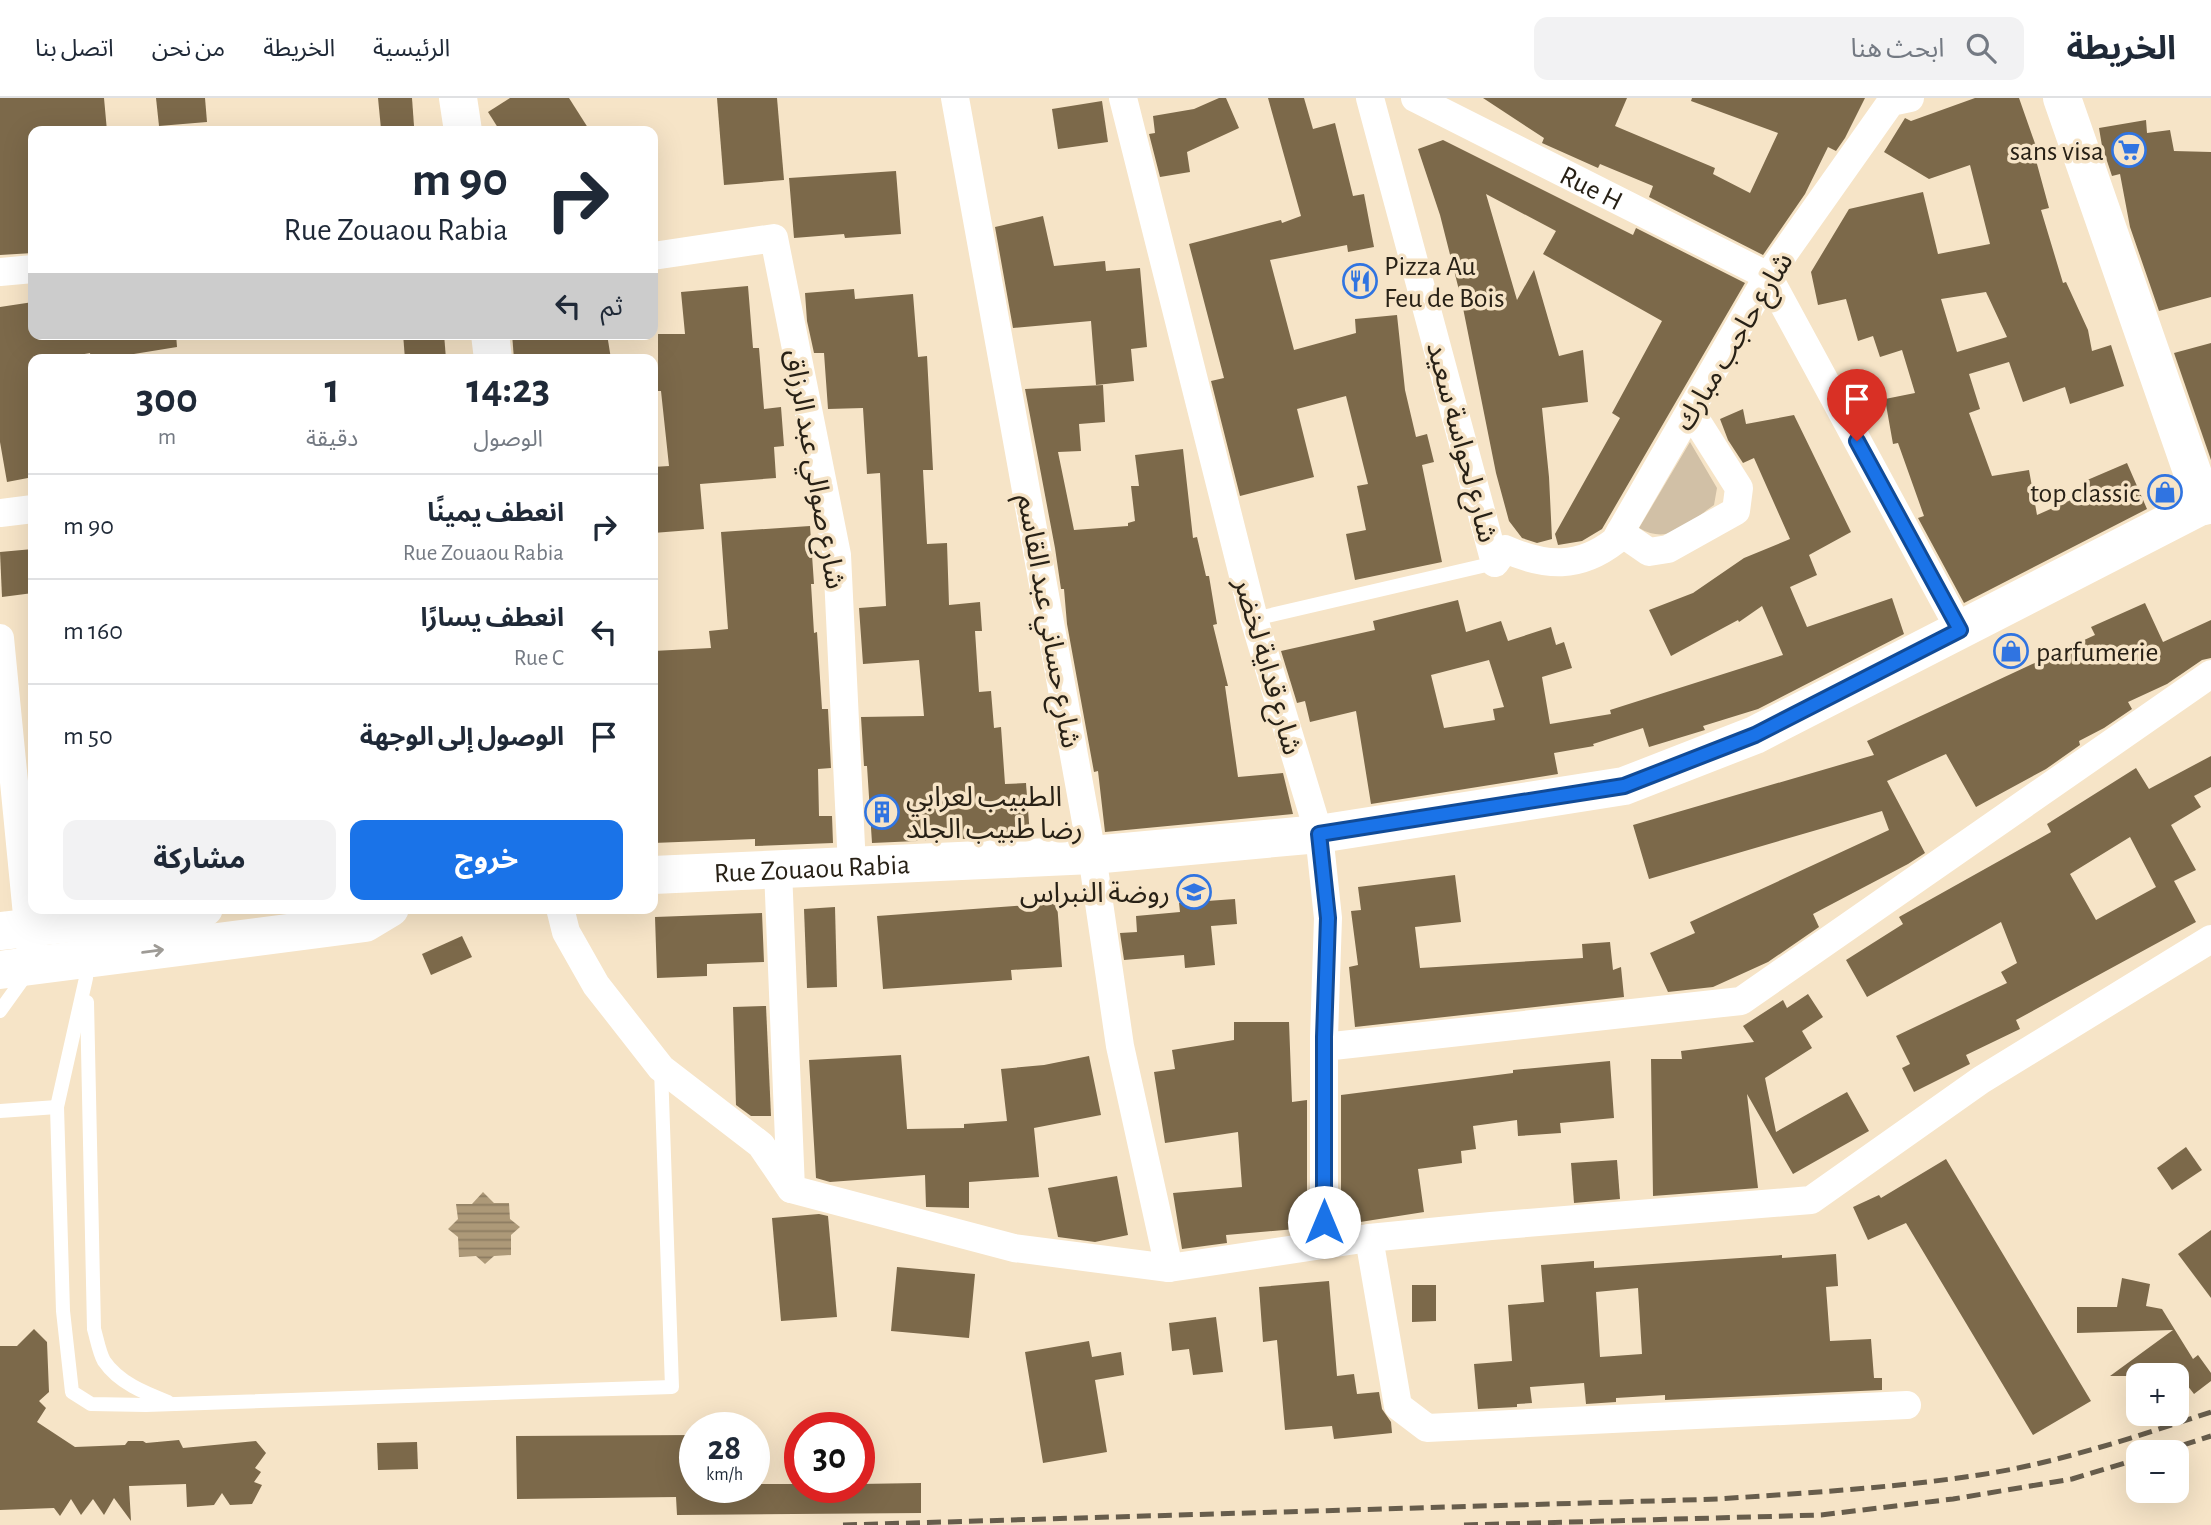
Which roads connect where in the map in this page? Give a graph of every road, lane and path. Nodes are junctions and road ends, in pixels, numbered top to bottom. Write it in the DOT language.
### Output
graph roads {
  1 [pos="458,98"];
  2 [pos="955,98"];
  3 [pos="1123,98"];
  4 [pos="1370,98"];
  5 [pos="1415,98"];
  6 [pos="2062,98"];
  7 [pos="1895,99"];
  8 [pos="462,126"];
  9 [pos="658,255"];
  10 [pos="28,269"];
  11 [pos="0,272"];
  12 [pos="1768,276"];
  13 [pos="1691,412"];
  14 [pos="2207,504"];
  15 [pos="28,510"];
  16 [pos="0,513"];
  17 [pos="1620,532"];
  18 [pos="1548,561"];
  19 [pos="1495,564"];
  20 [pos="1254,619"];
  21 [pos="1960,630"];
  22 [pos="0,638"];
  23 [pos="2211,674"];
  24 [pos="1319,834"];
  25 [pos="1092,855"];
  26 [pos="852,867"];
  27 [pos="778,870"];
  28 [pos="658,874"];
  29 [pos="158,914"];
  30 [pos="380,914"];
  31 [pos="562,914"];
  32 [pos="13,930"];
  33 [pos="2211,939"];
  34 [pos="84,948"];
  35 [pos="17,968"];
  36 [pos="0,1011"];
  37 [pos="1324,1047"];
  38 [pos="661,1068"];
  39 [pos="57,1108"];
  40 [pos="0,1111"];
  41 [pos="792,1189"];
  42 [pos="1369,1238"];
  43 [pos="1324,1245"];
  44 [pos="1169,1268"];
  45 [pos="173,1404"];
  46 [pos="1907,1405"];
  1 -- 8 [label="main road"];
  2 -- 25 [label="street, شارع حساني عبد القاسم"];
  3 -- 20 [label="street, شارع قداية لخضر"];
  4 -- 19 [label="street, شارع لحواسة سعيد"];
  5 -- 12 [label="street, Rue H"];
  6 -- 14 [label="main road"];
  7 -- 12 [label="street, شارع حاجب مبارك"];
  9 -- 26 [label="street, شارع صوالي عبد الرزاق"];
  10 -- 11 [label="street"];
  12 -- 13 [label="street, شارع حاجب مبارك"];
  12 -- 21 [label="street"];
  13 -- 17 [label="street, شارع حاجب مبارك"];
  13 -- 17 [label="street"];
  14 -- 21 [label="main road, Rue Zouaou Rabia"];
  15 -- 16 [label="street"];
  17 -- 18 [label="street, شارع حاجب مبارك"];
  18 -- 19 [label="street, شارع لحواسة سعيد"];
  19 -- 20 [label="lane"];
  20 -- 24 [label="street, شارع قداية لخضر"];
  21 -- 24 [label="main road, Rue Zouaou Rabia"];
  22 -- 32 [label="street"];
  23 -- 37 [label="street"];
  24 -- 25 [label="main road, Rue Zouaou Rabia"];
  24 -- 37 [label="street, شارع قداية لخضر"];
  25 -- 26 [label="main road, Rue Zouaou Rabia"];
  25 -- 44 [label="street, شارع حساني عبد القاسم"];
  26 -- 27 [label="main road, Rue Zouaou Rabia"];
  27 -- 28 [label="main road, Rue Zouaou Rabia"];
  27 -- 41 [label="street"];
  29 -- 34 [label="main road"];
  34 -- 30 [label="main road, one-way"];
  31 -- 38 [label="street"];
  32 -- 34 [label="main road"];
  32 -- 35 [label="street"];
  33 -- 42 [label="street"];
  34 -- 35 [label="main road"];
  34 -- 39 [label="lane"];
  34 -- 45 [label="lane"];
  35 -- 36 [label="lane"];
  37 -- 43 [label="street, شارع قداية لخضر"];
  38 -- 41 [label="street"];
  38 -- 45 [label="lane"];
  39 -- 40 [label="lane"];
  39 -- 45 [label="lane"];
  41 -- 44 [label="street"];
  42 -- 43 [label="street"];
  42 -- 46 [label="street"];
  43 -- 44 [label="street"];
}
